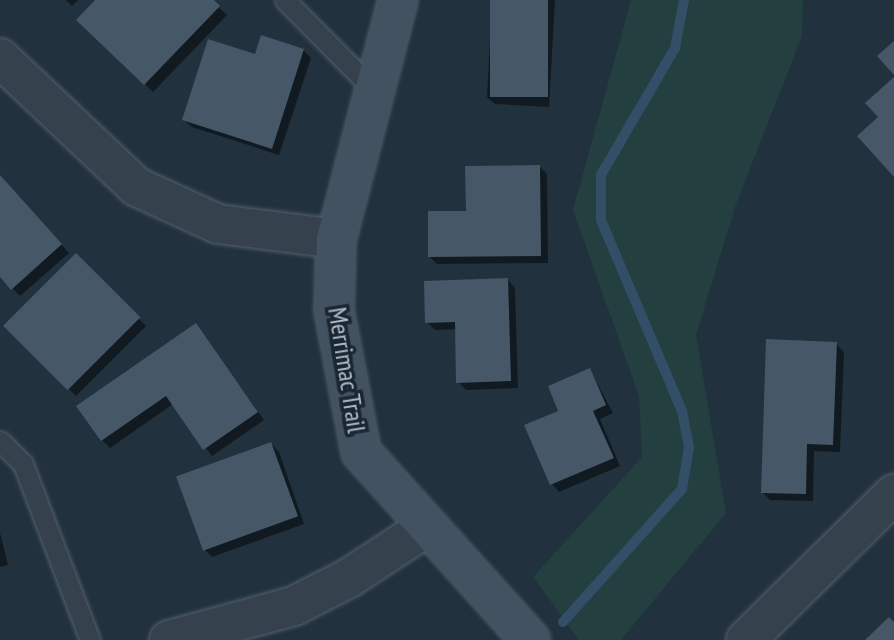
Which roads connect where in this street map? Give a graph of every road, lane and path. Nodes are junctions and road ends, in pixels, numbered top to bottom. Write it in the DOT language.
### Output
graph roads {
  1 [pos="285,0"];
  2 [pos="398,0"];
  3 [pos="0,58"];
  4 [pos="376,92"];
  5 [pos="336,239"];
  6 [pos="0,441"];
  7 [pos="894,494"];
  8 [pos="425,528"];
  9 [pos="90,640"];
  10 [pos="169,640"];
  11 [pos="530,640"];
  12 [pos="746,640"];
  1 -- 4 [label="lane"];
  2 -- 4 [label="street, Merrimac Trail"];
  3 -- 5 [label="street"];
  4 -- 5 [label="street, Merrimac Trail"];
  5 -- 8 [label="street, Merrimac Trail"];
  6 -- 9 [label="lane"];
  7 -- 12 [label="street"];
  8 -- 10 [label="street"];
  8 -- 11 [label="street, Merrimac Trail"];
}
